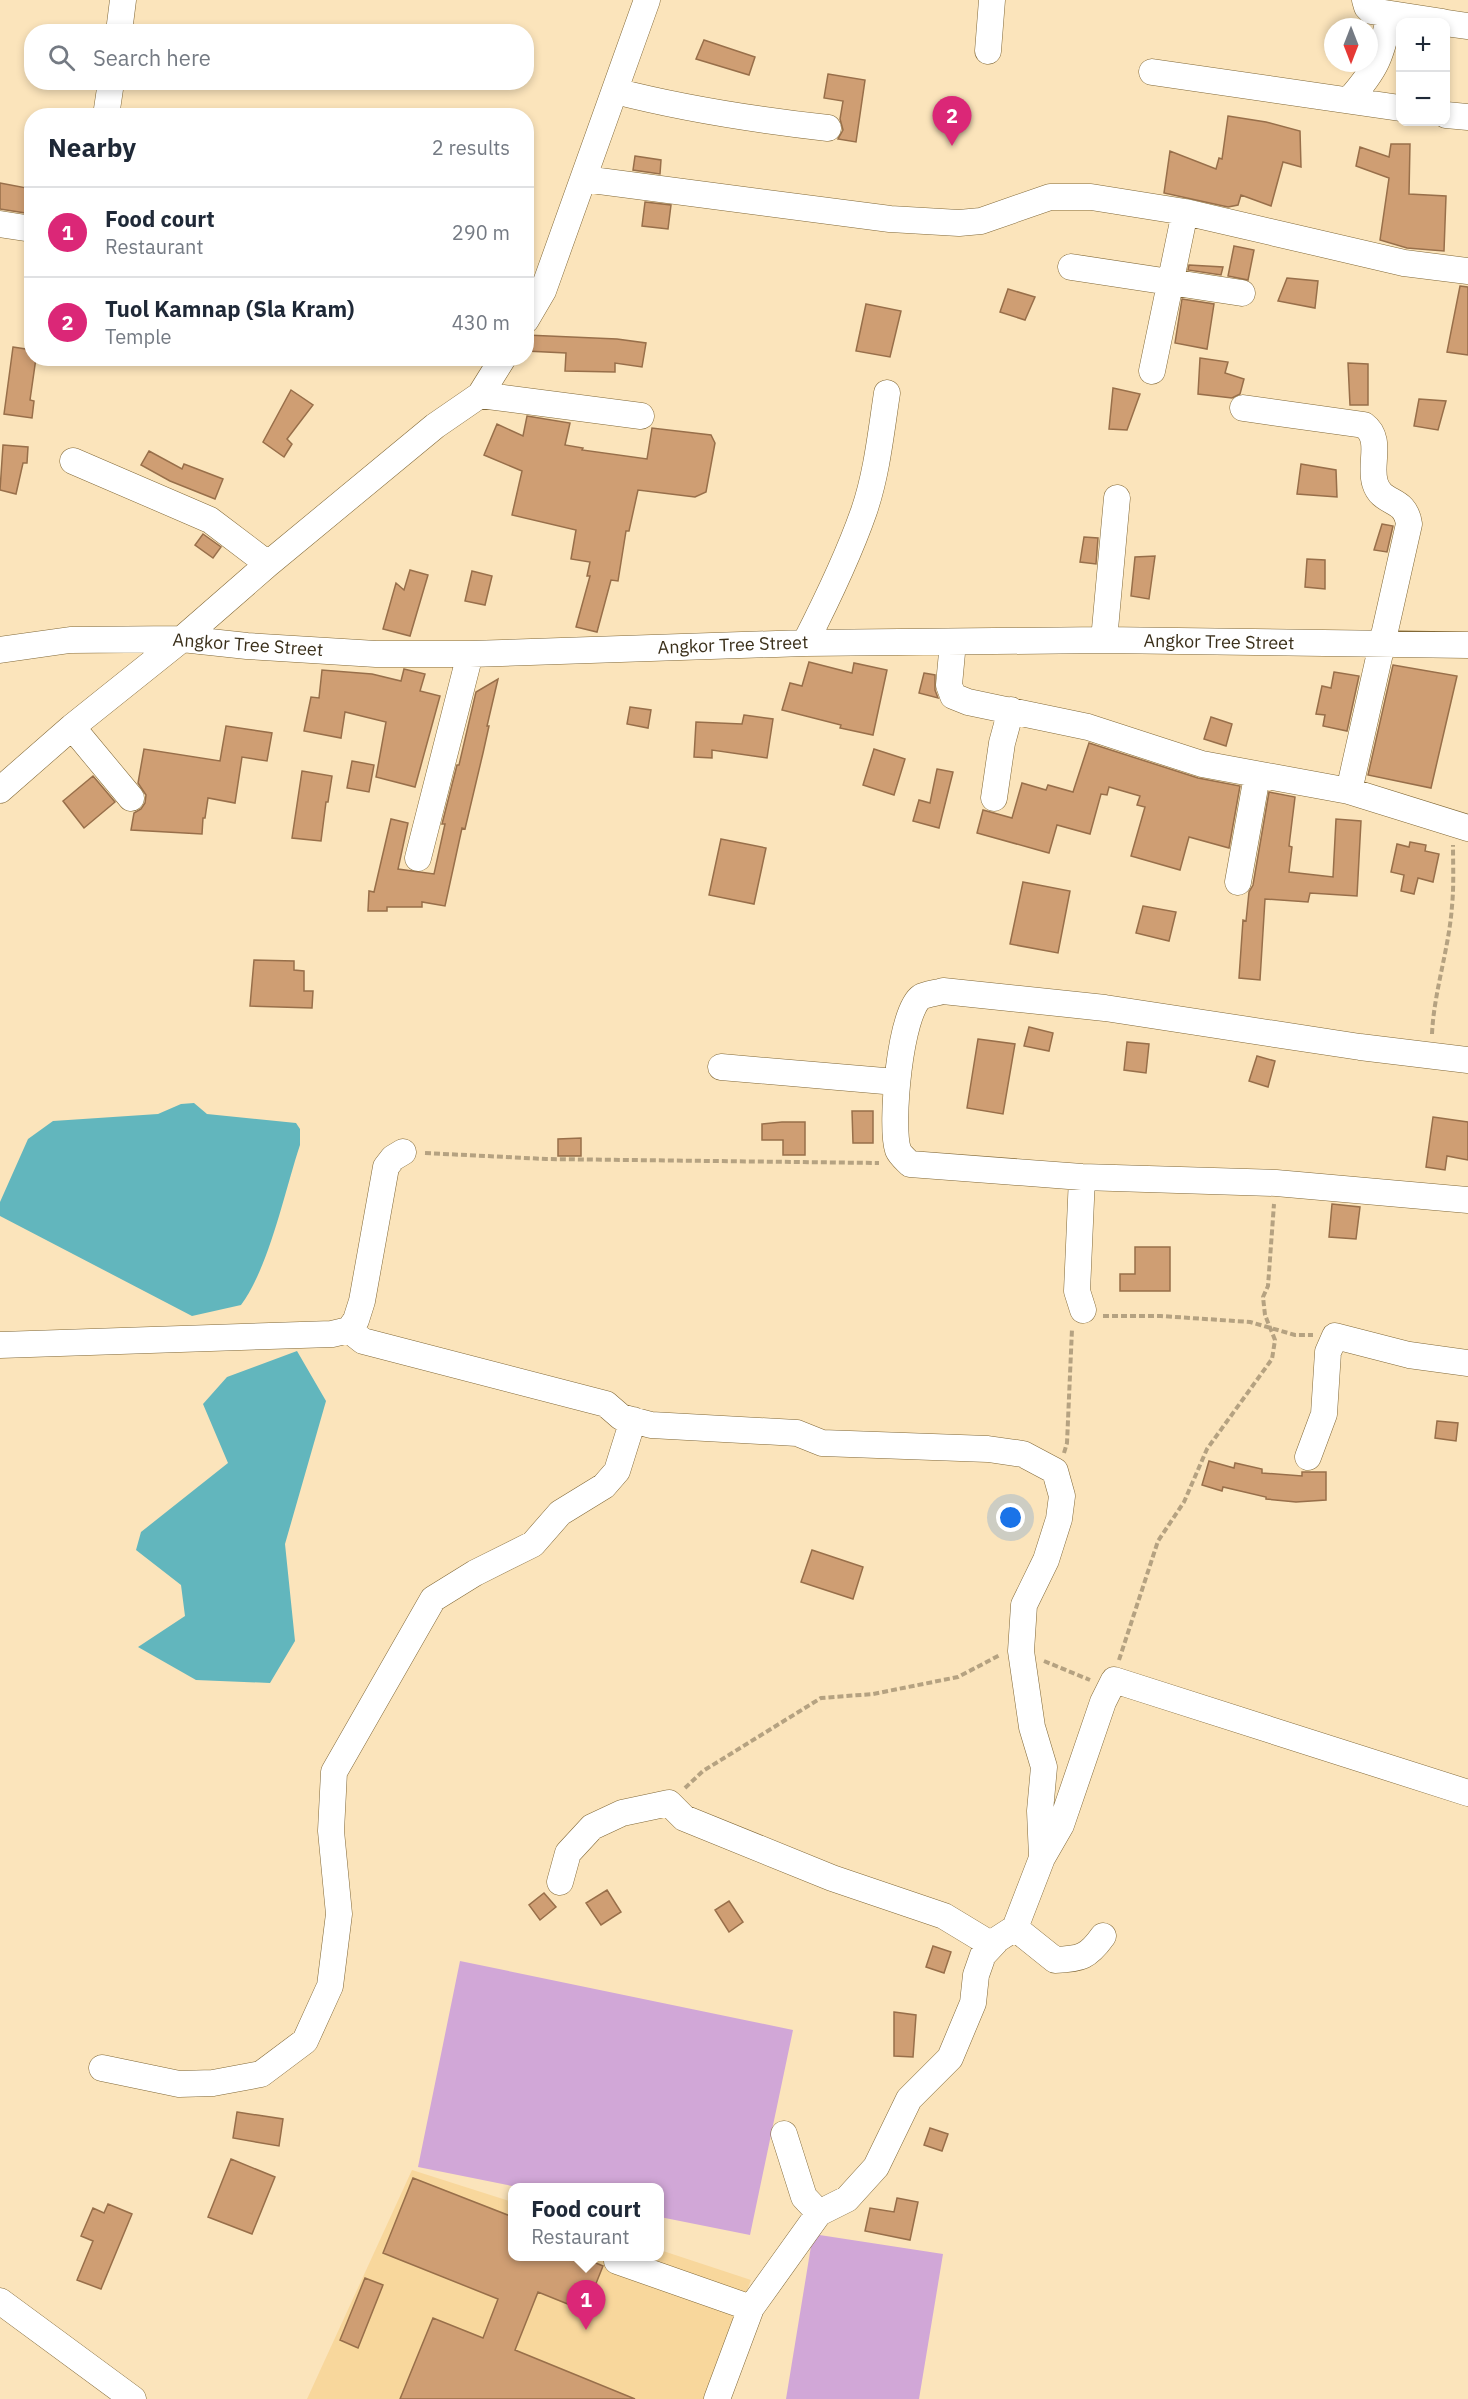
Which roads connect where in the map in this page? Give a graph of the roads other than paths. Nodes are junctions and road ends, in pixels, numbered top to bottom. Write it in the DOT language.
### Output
graph roads {
  1 [pos="123,0"];
  2 [pos="647,0"];
  3 [pos="992,0"];
  4 [pos="1365,0"];
  5 [pos="1390,15"];
  6 [pos="1410,18"];
  7 [pos="120,24"];
  8 [pos="1450,24"];
  9 [pos="1468,26"];
  10 [pos="988,51"];
  11 [pos="1152,72"];
  12 [pos="110,90"];
  13 [pos="615,91"];
  14 [pos="1349,100"];
  15 [pos="1396,107"];
  16 [pos="107,108"];
  17 [pos="1450,115"];
  18 [pos="1468,117"];
  19 [pos="828,128"];
  20 [pos="584,179"];
  21 [pos="1185,212"];
  22 [pos="0,224"];
  23 [pos="24,228"];
  24 [pos="1071,267"];
  25 [pos="1468,271"];
  26 [pos="1171,282"];
  27 [pos="1242,293"];
  28 [pos="534,306"];
  29 [pos="498,366"];
  30 [pos="1152,371"];
  31 [pos="887,393"];
  32 [pos="480,395"];
  33 [pos="1243,408"];
  34 [pos="641,416"];
  35 [pos="73,461"];
  36 [pos="1117,498"];
  37 [pos="268,564"];
  38 [pos="182,639"];
  39 [pos="1104,640"];
  40 [pos="953,642"];
  41 [pos="805,643"];
  42 [pos="1382,644"];
  43 [pos="1468,645"];
  44 [pos="0,650"];
  45 [pos="470,654"];
  46 [pos="1011,711"];
  47 [pos="72,727"];
  48 [pos="1257,776"];
  49 [pos="0,790"];
  50 [pos="1349,791"];
  51 [pos="131,798"];
  52 [pos="994,798"];
  53 [pos="1460,826"];
  54 [pos="418,858"];
  55 [pos="1238,882"];
  56 [pos="1468,1060"];
  57 [pos="721,1067"];
  58 [pos="896,1082"];
  59 [pos="403,1152"];
  60 [pos="1082,1177"];
  61 [pos="1468,1200"];
  62 [pos="1083,1310"];
  63 [pos="349,1330"];
  64 [pos="0,1345"];
  65 [pos="1468,1363"];
  66 [pos="633,1420"];
  67 [pos="1308,1457"];
  68 [pos="1468,1793"];
  69 [pos="1042,1858"];
  70 [pos="560,1882"];
  71 [pos="1015,1928"];
  72 [pos="1103,1936"];
  73 [pos="992,1945"];
  74 [pos="102,2068"];
  75 [pos="784,2134"];
  76 [pos="819,2213"];
  77 [pos="617,2261"];
  78 [pos="0,2301"];
  79 [pos="752,2308"];
  80 [pos="133,2399"];
  81 [pos="717,2399"];
  1 -- 7 [label="street"];
  2 -- 13 [label="street"];
  3 -- 10 [label="street"];
  4 -- 5 [label="street"];
  5 -- 6 [label="street"];
  5 -- 14 [label="street"];
  8 -- 9 [label="street"];
  11 -- 14 [label="street"];
  12 -- 16 [label="street"];
  13 -- 19 [label="street"];
  13 -- 20 [label="street"];
  14 -- 15 [label="street"];
  17 -- 18 [label="street"];
  20 -- 21 [label="street"];
  20 -- 28 [label="street"];
  21 -- 25 [label="street"];
  21 -- 26 [label="street"];
  22 -- 23 [label="street"];
  24 -- 26 [label="street"];
  26 -- 27 [label="street"];
  26 -- 30 [label="street"];
  29 -- 32 [label="street"];
  31 -- 41 [label="street"];
  32 -- 34 [label="street"];
  32 -- 37 [label="street"];
  33 -- 42 [label="street"];
  35 -- 37 [label="street"];
  36 -- 39 [label="street"];
  37 -- 38 [label="street"];
  38 -- 44 [label="street, Angkor Tree Street"];
  38 -- 45 [label="street, Angkor Tree Street"];
  38 -- 47 [label="street"];
  39 -- 40 [label="street, Angkor Tree Street"];
  39 -- 42 [label="street, Angkor Tree Street"];
  40 -- 41 [label="street, Angkor Tree Street"];
  40 -- 46 [label="street"];
  41 -- 45 [label="street, Angkor Tree Street"];
  42 -- 43 [label="street, Angkor Tree Street"];
  42 -- 50 [label="street"];
  45 -- 54 [label="street"];
  46 -- 48 [label="street"];
  46 -- 52 [label="street"];
  47 -- 49 [label="street"];
  47 -- 51 [label="street"];
  48 -- 50 [label="street"];
  48 -- 55 [label="street"];
  50 -- 53 [label="street"];
  56 -- 58 [label="street"];
  57 -- 58 [label="street"];
  58 -- 60 [label="street"];
  59 -- 63 [label="street"];
  60 -- 61 [label="street"];
  60 -- 62 [label="street"];
  63 -- 64 [label="street"];
  63 -- 66 [label="street"];
  65 -- 67 [label="street"];
  66 -- 69 [label="street"];
  66 -- 74 [label="street"];
  68 -- 69 [label="street"];
  69 -- 71 [label="street"];
  70 -- 73 [label="street"];
  71 -- 72 [label="street"];
  71 -- 73 [label="street"];
  73 -- 76 [label="street"];
  75 -- 76 [label="street"];
  76 -- 79 [label="street"];
  77 -- 79 [label="street"];
  78 -- 80 [label="street"];
  79 -- 81 [label="street"];
}
